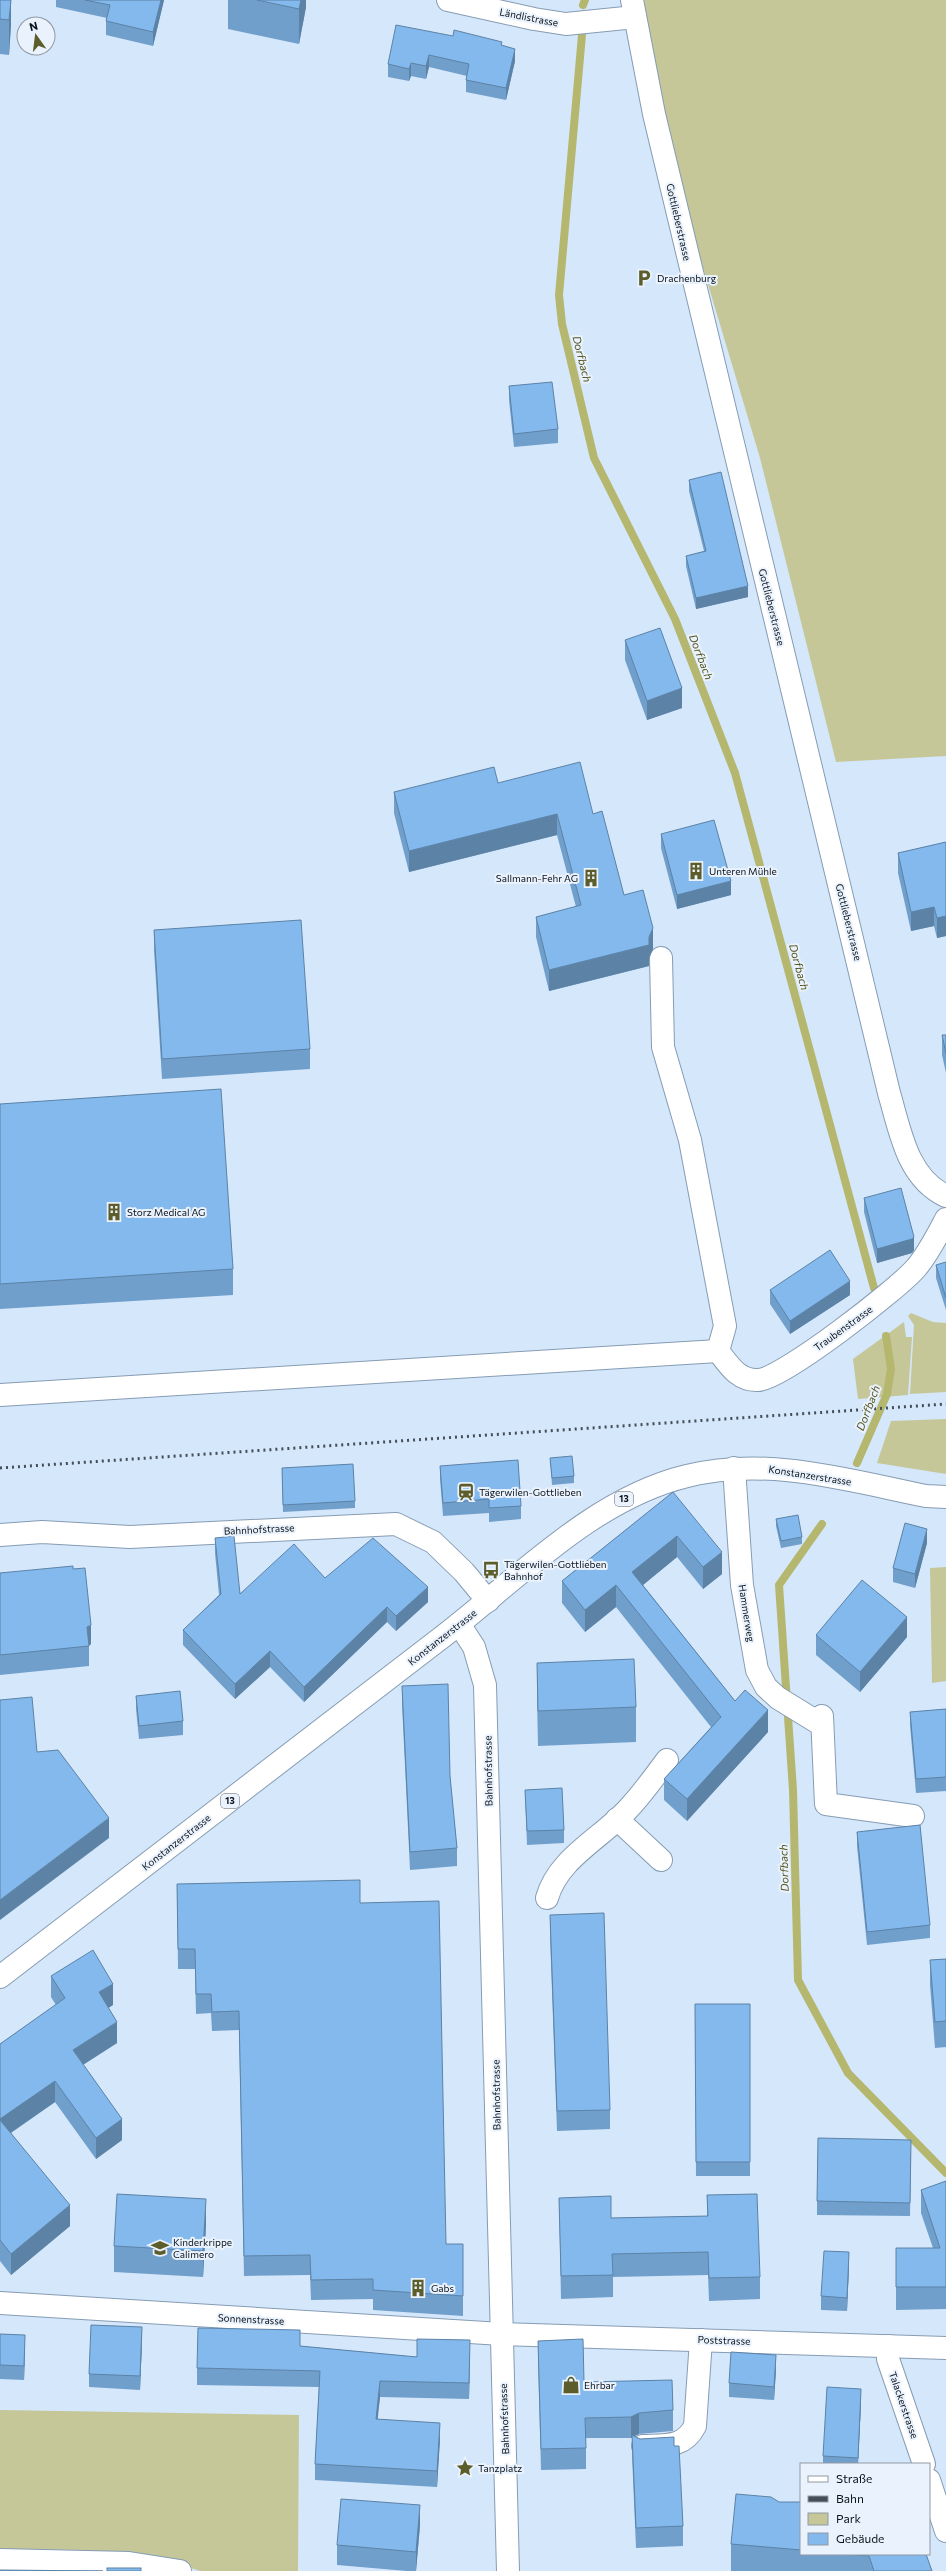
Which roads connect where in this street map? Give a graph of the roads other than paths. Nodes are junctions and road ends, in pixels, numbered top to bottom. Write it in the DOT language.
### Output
graph roads {
  1 [pos="448,0"];
  2 [pos="634,8"];
  3 [pos="661,958"];
  4 [pos="946,1196"];
  5 [pos="946,1219"];
  6 [pos="718,1351"];
  7 [pos="0,1395"];
  8 [pos="734,1468"];
  9 [pos="946,1497"];
  10 [pos="0,1535"];
  11 [pos="488,1601"];
  12 [pos="459,1624"];
  13 [pos="667,1760"];
  14 [pos="913,1816"];
  15 [pos="617,1819"];
  16 [pos="660,1860"];
  17 [pos="547,1898"];
  18 [pos="0,1977"];
  19 [pos="0,2303"];
  20 [pos="502,2334"];
  21 [pos="701,2340"];
  22 [pos="888,2346"];
  23 [pos="946,2348"];
  24 [pos="640,2446"];
  25 [pos="924,2463"];
  26 [pos="930,2483"];
  27 [pos="930,2532"];
  28 [pos="946,2532"];
  29 [pos="0,2560"];
  30 [pos="180,2571"];
  31 [pos="508,2571"];
  1 -- 2 [label="street, Ländlistrasse"];
  2 -- 4 [label="street, Gottlieberstrasse"];
  3 -- 6 [label="street"];
  5 -- 6 [label="street, Traubenstrasse"];
  6 -- 7 [label="street"];
  8 -- 9 [label="street, Konstanzerstrasse / 13"];
  8 -- 11 [label="street, Konstanzerstrasse / 13"];
  8 -- 14 [label="street, Hammerweg"];
  10 -- 11 [label="street, Bahnhofstrasse"];
  11 -- 12 [label="street, Konstanzerstrasse / 13"];
  12 -- 18 [label="street, Konstanzerstrasse / 13"];
  12 -- 20 [label="street, Bahnhofstrasse"];
  13 -- 15 [label="street"];
  15 -- 16 [label="street"];
  15 -- 17 [label="street"];
  19 -- 20 [label="street, Sonnenstrasse"];
  20 -- 21 [label="street, Poststrasse"];
  20 -- 31 [label="street, Bahnhofstrasse"];
  21 -- 22 [label="street, Poststrasse"];
  21 -- 24 [label="street"];
  22 -- 23 [label="street, Poststrasse"];
  22 -- 25 [label="street, Talackerstrasse"];
  26 -- 28 [label="street"];
  27 -- 28 [label="street"];
  29 -- 30 [label="street"];
}
